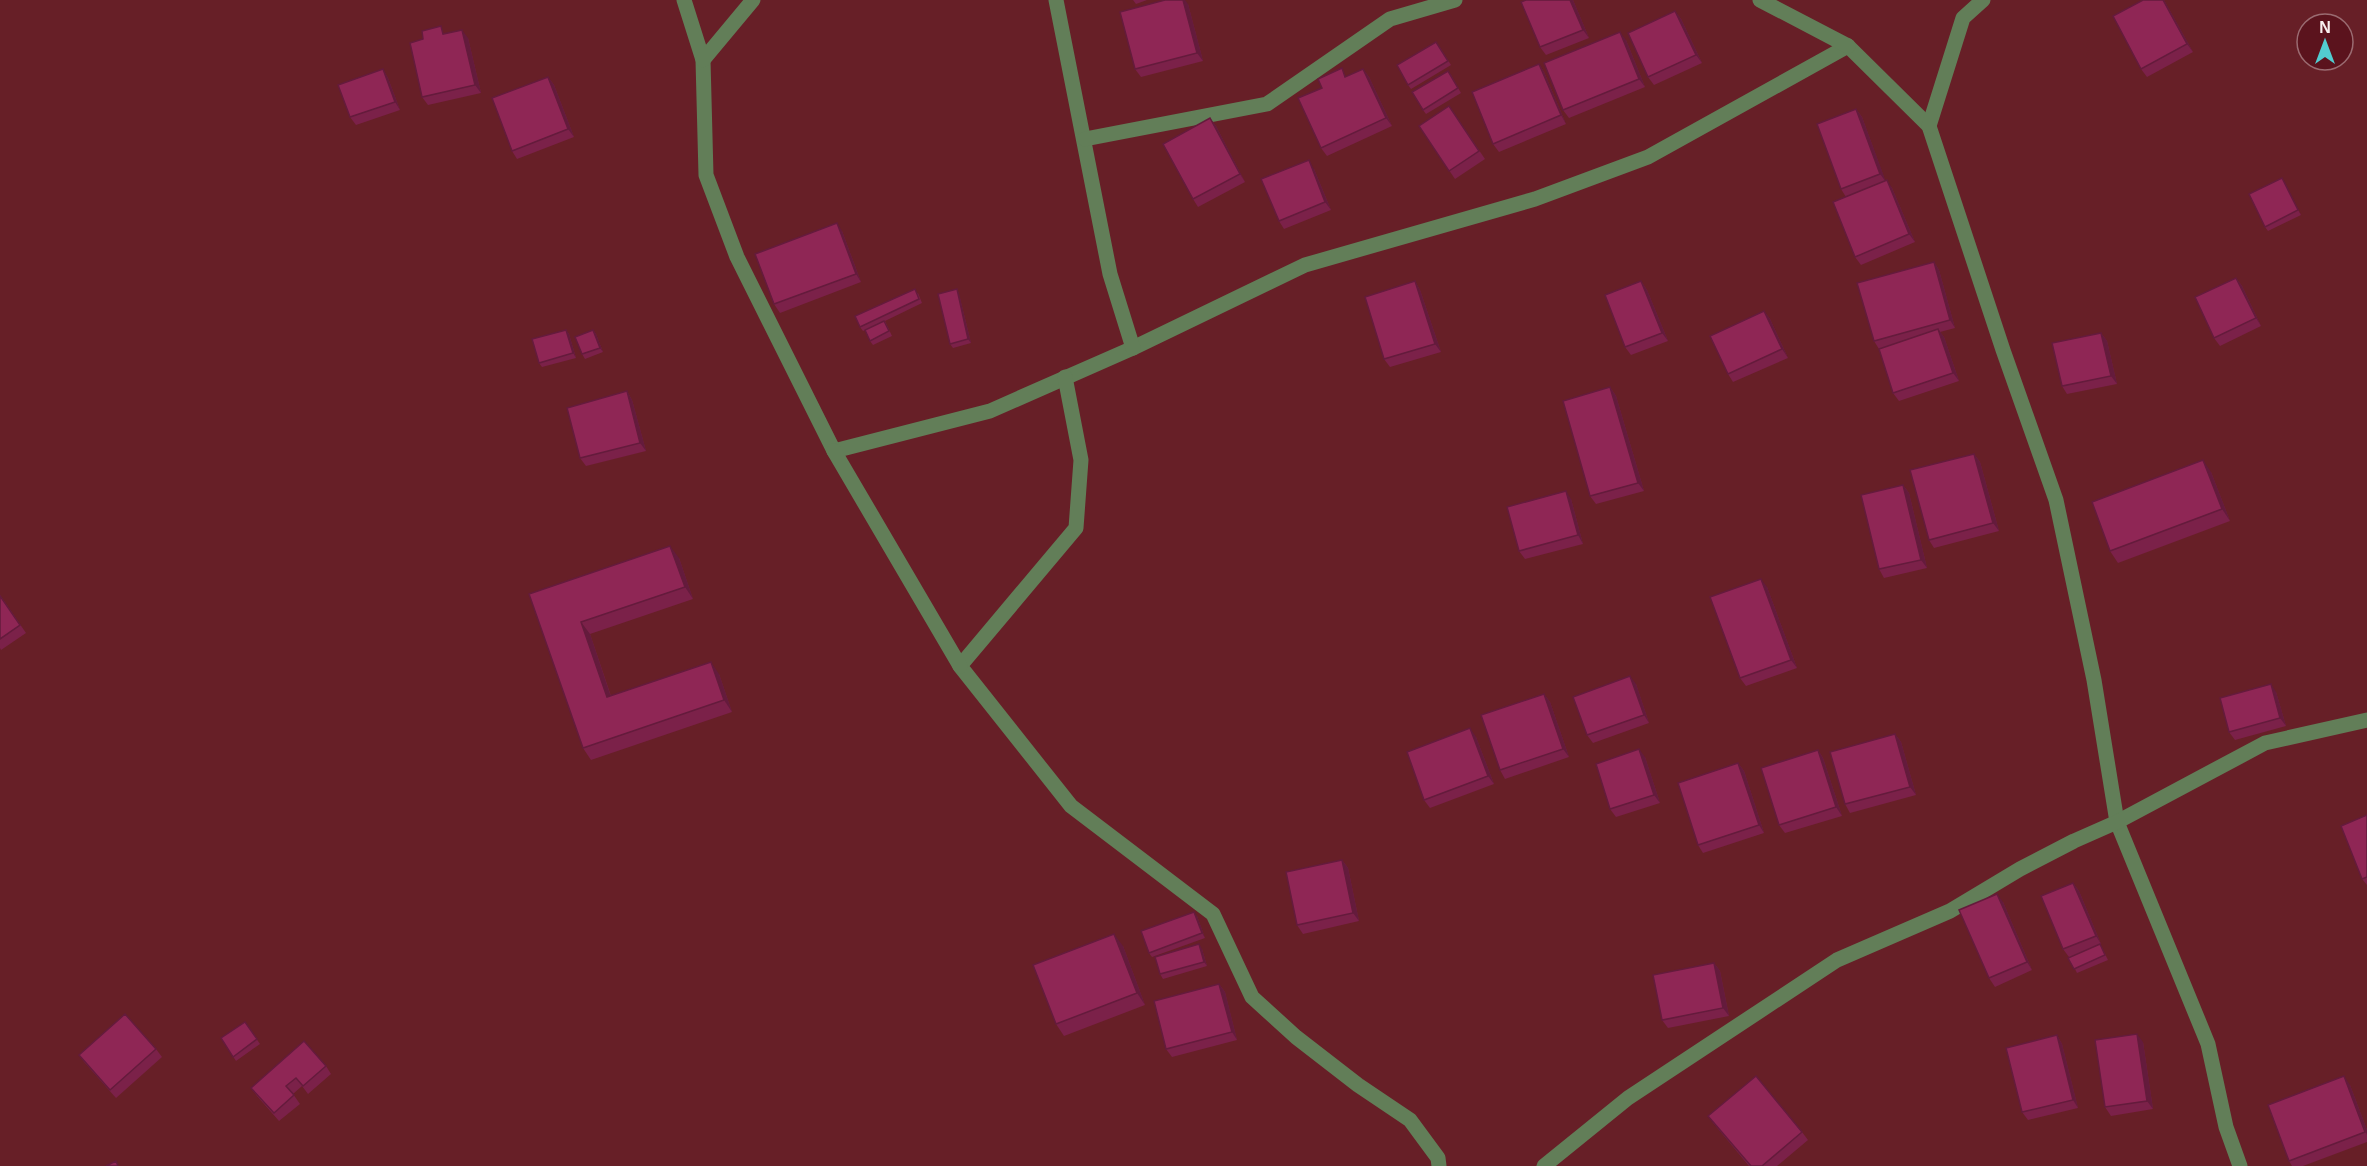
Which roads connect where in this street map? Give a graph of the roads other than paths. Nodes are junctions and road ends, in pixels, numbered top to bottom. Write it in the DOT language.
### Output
graph roads {
  1 [pos="684,0"];
  2 [pos="753,0"];
  3 [pos="1056,0"];
  4 [pos="1455,0"];
  5 [pos="1760,0"];
  6 [pos="1983,0"];
  7 [pos="1848,46"];
  8 [pos="704,60"];
  9 [pos="1929,126"];
  10 [pos="1085,139"];
  11 [pos="1133,348"];
  12 [pos="1065,377"];
  13 [pos="834,451"];
  14 [pos="960,666"];
  15 [pos="2367,720"];
  16 [pos="2117,822"];
  17 [pos="1439,1166"];
  18 [pos="1544,1166"];
  19 [pos="2240,1166"];
  1 -- 8 [label="street"];
  2 -- 8 [label="street"];
  3 -- 10 [label="street"];
  4 -- 10 [label="street"];
  5 -- 7 [label="street"];
  6 -- 9 [label="street"];
  7 -- 9 [label="street"];
  7 -- 11 [label="street"];
  8 -- 13 [label="street"];
  9 -- 16 [label="street"];
  10 -- 11 [label="street"];
  11 -- 12 [label="street"];
  12 -- 13 [label="street"];
  12 -- 14 [label="street"];
  13 -- 14 [label="street"];
  14 -- 17 [label="street"];
  15 -- 16 [label="street"];
  16 -- 18 [label="street"];
  16 -- 19 [label="street"];
}
